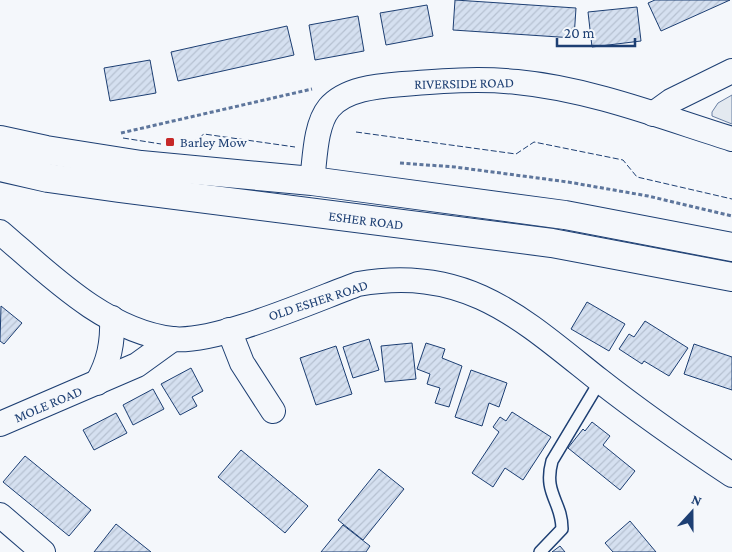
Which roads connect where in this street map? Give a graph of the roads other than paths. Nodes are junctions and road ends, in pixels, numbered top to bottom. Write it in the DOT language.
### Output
graph roads {
  1 [pos="732,71"];
  2 [pos="653,114"];
  3 [pos="732,139"];
  4 [pos="0,140"];
  5 [pos="0,167"];
  6 [pos="312,180"];
  7 [pos="0,232"];
  8 [pos="732,247"];
  9 [pos="732,276"];
  10 [pos="112,318"];
  11 [pos="229,330"];
  12 [pos="173,339"];
  13 [pos="600,381"];
  14 [pos="97,384"];
  15 [pos="273,411"];
  16 [pos="0,424"];
  17 [pos="732,475"];
  18 [pos="0,516"];
  19 [pos="44,552"];
  20 [pos="540,552"];
  1 -- 2 [label="street"];
  2 -- 3 [label="street, RIVERSIDE ROAD"];
  2 -- 6 [label="street, RIVERSIDE ROAD"];
  4 -- 6 [label="main road"];
  5 -- 9 [label="main road, ESHER ROAD"];
  6 -- 8 [label="main road"];
  7 -- 10 [label="street, OLD ESHER ROAD"];
  10 -- 12 [label="street, OLD ESHER ROAD"];
  10 -- 14 [label="street, MOLE ROAD"];
  11 -- 12 [label="street, OLD ESHER ROAD"];
  11 -- 13 [label="street, OLD ESHER ROAD"];
  11 -- 15 [label="street"];
  12 -- 14 [label="street, MOLE ROAD"];
  13 -- 17 [label="street, OLD ESHER ROAD"];
  13 -- 20 [label="lane"];
  14 -- 16 [label="street, MOLE ROAD"];
  18 -- 19 [label="street"];
}
